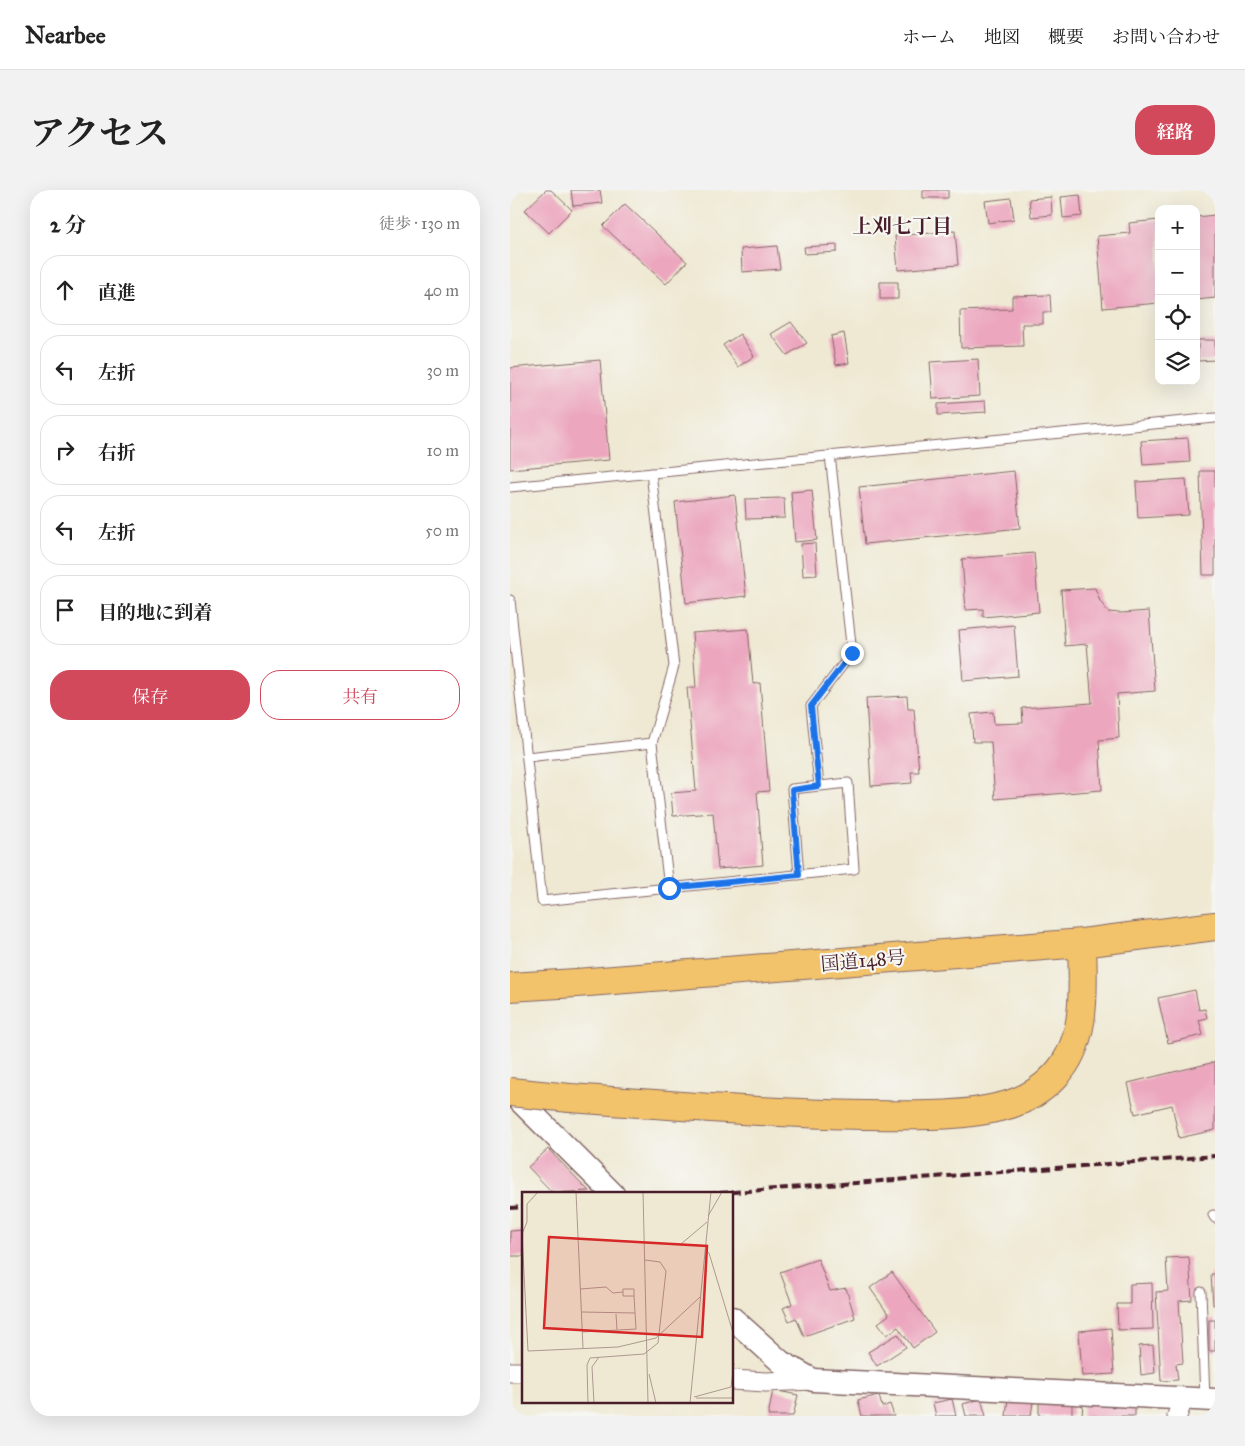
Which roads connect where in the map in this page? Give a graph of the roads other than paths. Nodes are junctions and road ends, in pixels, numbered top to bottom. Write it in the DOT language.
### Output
graph roads {
  1 [pos="1215,418"];
  2 [pos="830,456"];
  3 [pos="651,473"];
  4 [pos="510,487"];
  5 [pos="510,600"];
  6 [pos="652,743"];
  7 [pos="526,757"];
  8 [pos="819,786"];
  9 [pos="799,875"];
  10 [pos="669,888"];
  11 [pos="1215,926"];
  12 [pos="1082,943"];
  13 [pos="510,987"];
  14 [pos="510,1091"];
  15 [pos="611,1192"];
  16 [pos="1201,1292"];
  17 [pos="734,1320"];
  18 [pos="734,1380"];
  19 [pos="813,1380"];
  20 [pos="1210,1400"];
  21 [pos="1180,1407"];
  1 -- 2 [label="lane"];
  2 -- 3 [label="lane"];
  2 -- 8 [label="lane"];
  3 -- 4 [label="lane"];
  3 -- 6 [label="lane"];
  5 -- 7 [label="lane"];
  6 -- 7 [label="lane"];
  6 -- 10 [label="lane"];
  7 -- 10 [label="lane"];
  8 -- 9 [label="lane"];
  8 -- 9 [label="lane"];
  9 -- 10 [label="lane"];
  11 -- 12 [label="highway, 国道148号"];
  12 -- 13 [label="highway, 国道148号"];
  12 -- 14 [label="highway, bridge"];
  14 -- 15 [label="street"];
  16 -- 20 [label="lane"];
  17 -- 19 [label="street"];
  18 -- 19 [label="street"];
  19 -- 21 [label="street"];
  20 -- 21 [label="street"];
}
